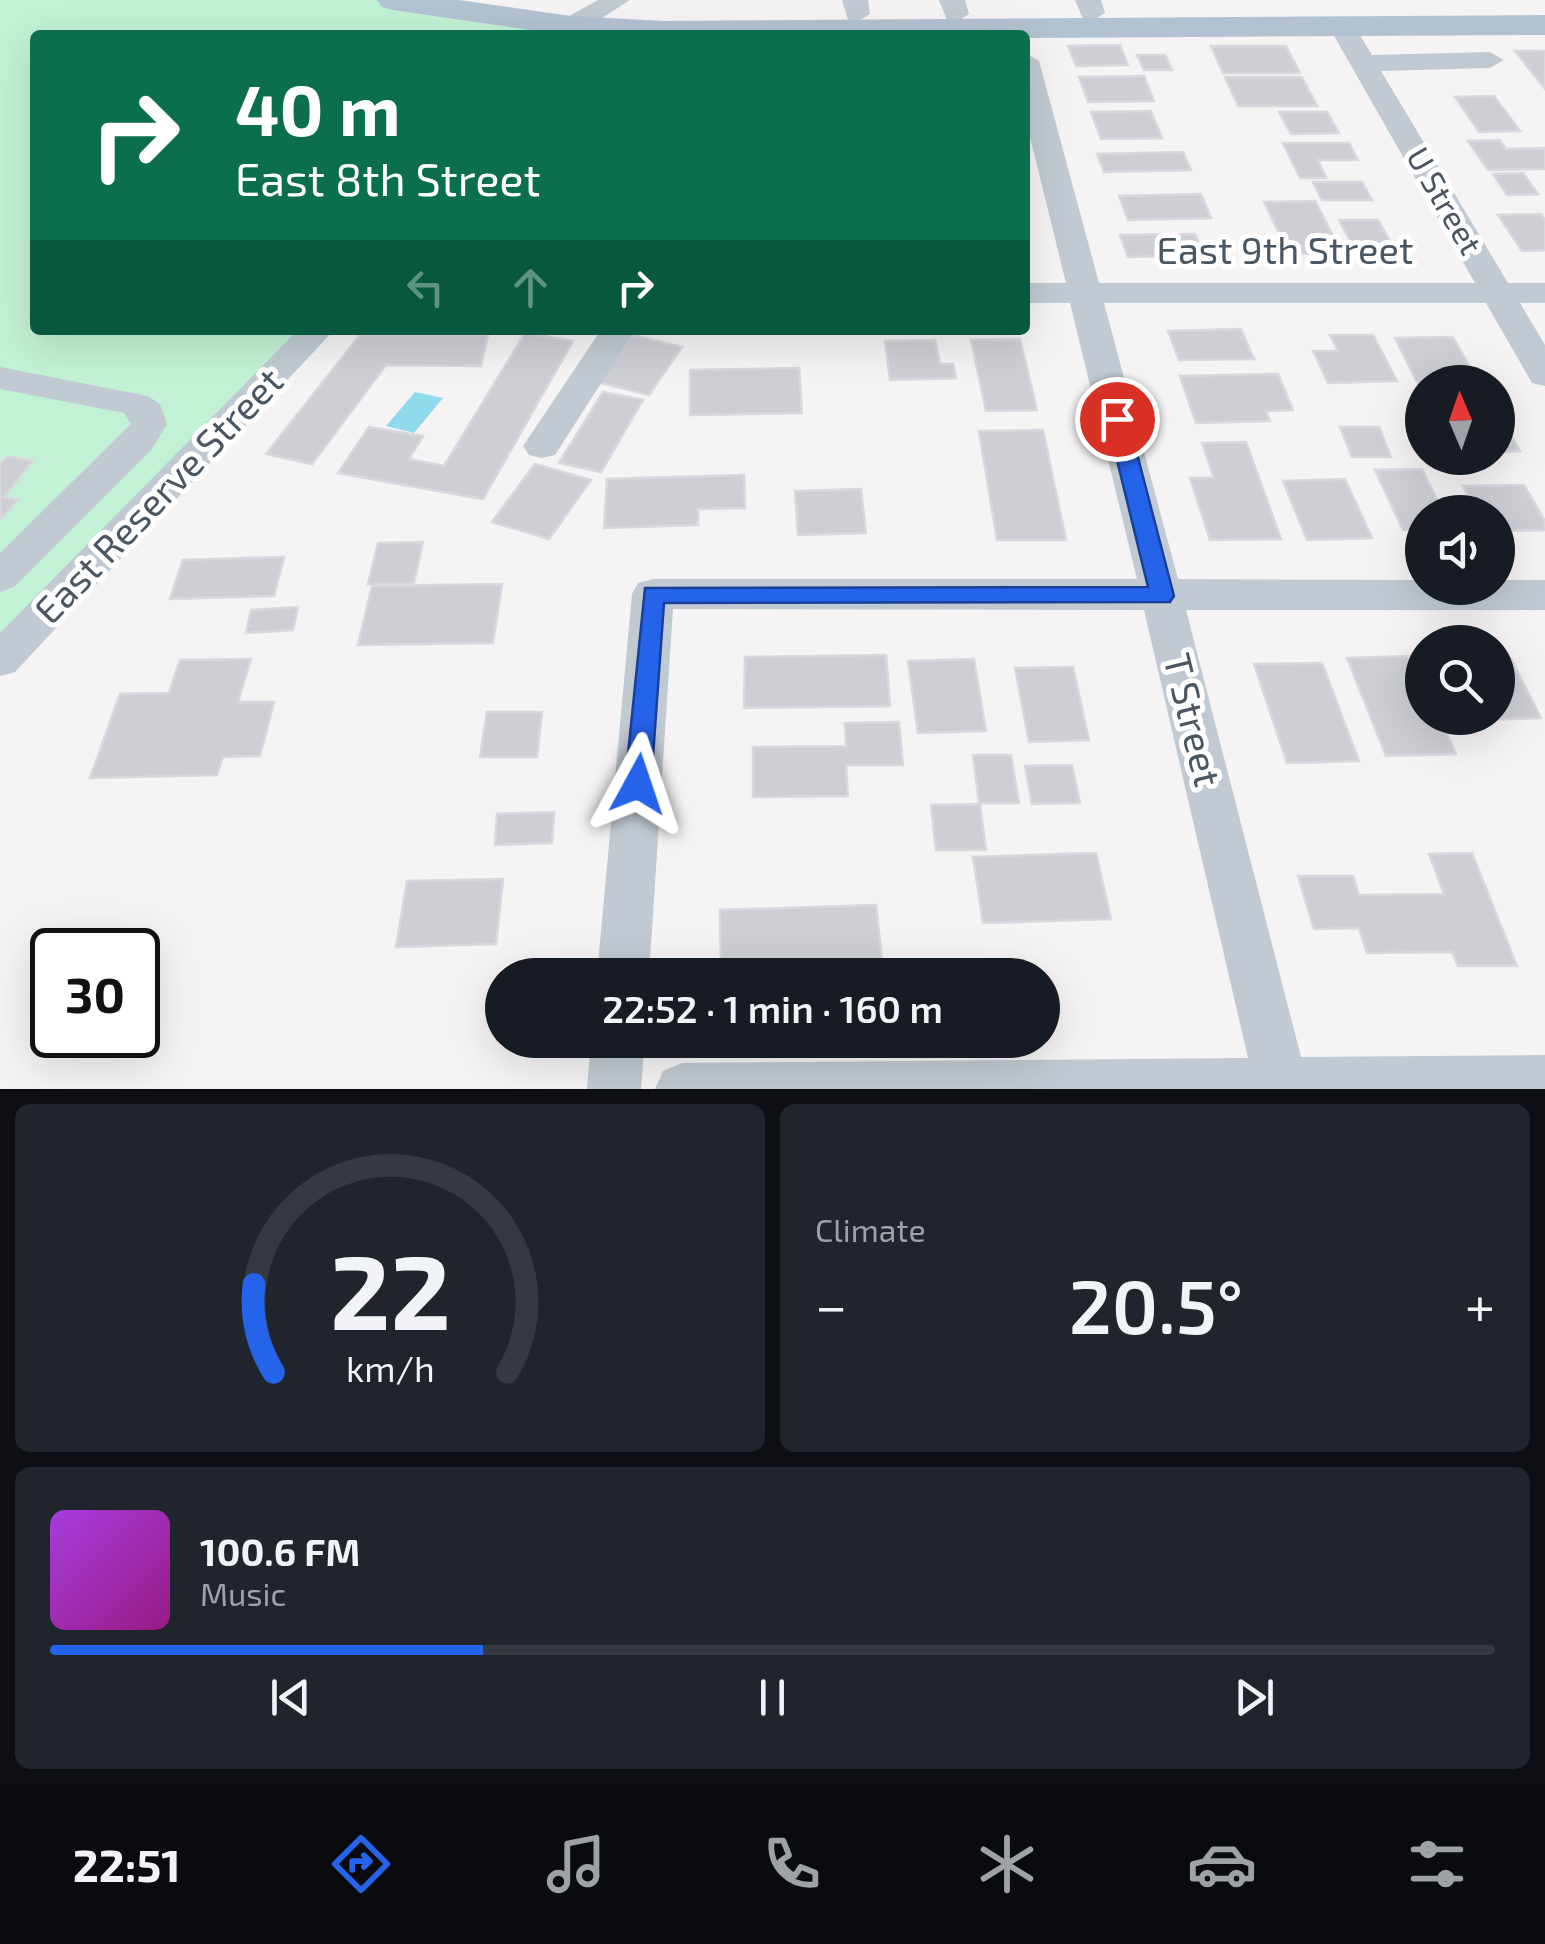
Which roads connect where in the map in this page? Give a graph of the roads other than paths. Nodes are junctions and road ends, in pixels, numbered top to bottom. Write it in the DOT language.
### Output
graph roads {
  1 [pos="393,0"];
  2 [pos="1090,6"];
  3 [pos="856,7"];
  4 [pos="954,7"];
  5 [pos="1545,9"];
  6 [pos="588,11"];
  7 [pos="1347,13"];
  8 [pos="1545,25"];
  9 [pos="772,30"];
  10 [pos="1030,41"];
  11 [pos="1490,60"];
  12 [pos="1364,64"];
  13 [pos="1030,81"];
  14 [pos="1030,293"];
  15 [pos="1085,293"];
  16 [pos="1497,293"];
  17 [pos="1545,293"];
  18 [pos="312,335"];
  19 [pos="615,335"];
  20 [pos="1545,376"];
  21 [pos="0,378"];
  22 [pos="542,446"];
  23 [pos="0,578"];
  24 [pos="1545,595"];
  25 [pos="1162,596"];
  26 [pos="0,660"];
  27 [pos="624,958"];
  28 [pos="617,1058"];
  29 [pos="1545,1081"];
  30 [pos="1281,1085"];
  31 [pos="614,1089"];
  32 [pos="682,1089"];
  1 -- 6 [label="main road"];
  2 -- 4 [label="main road"];
  2 -- 7 [label="main road"];
  3 -- 4 [label="main road"];
  3 -- 6 [label="main road"];
  5 -- 7 [label="main road"];
  6 -- 9 [label="main road"];
  7 -- 8 [label="main road"];
  7 -- 10 [label="main road"];
  7 -- 12 [label="street, U Street"];
  11 -- 12 [label="street"];
  12 -- 16 [label="street, U Street"];
  13 -- 15 [label="street, T Street"];
  14 -- 15 [label="street, East 9th Street"];
  15 -- 16 [label="street, East 9th Street"];
  15 -- 25 [label="street, T Street"];
  16 -- 17 [label="street, East 9th Street"];
  16 -- 20 [label="street, U Street"];
  18 -- 26 [label="street, East Reserve Street"];
  19 -- 22 [label="street"];
  21 -- 23 [label="street"];
  24 -- 25 [label="street"];
  25 -- 27 [label="street"];
  25 -- 30 [label="street, T Street"];
  28 -- 31 [label="street"];
  29 -- 30 [label="street"];
  30 -- 32 [label="street"];
}
